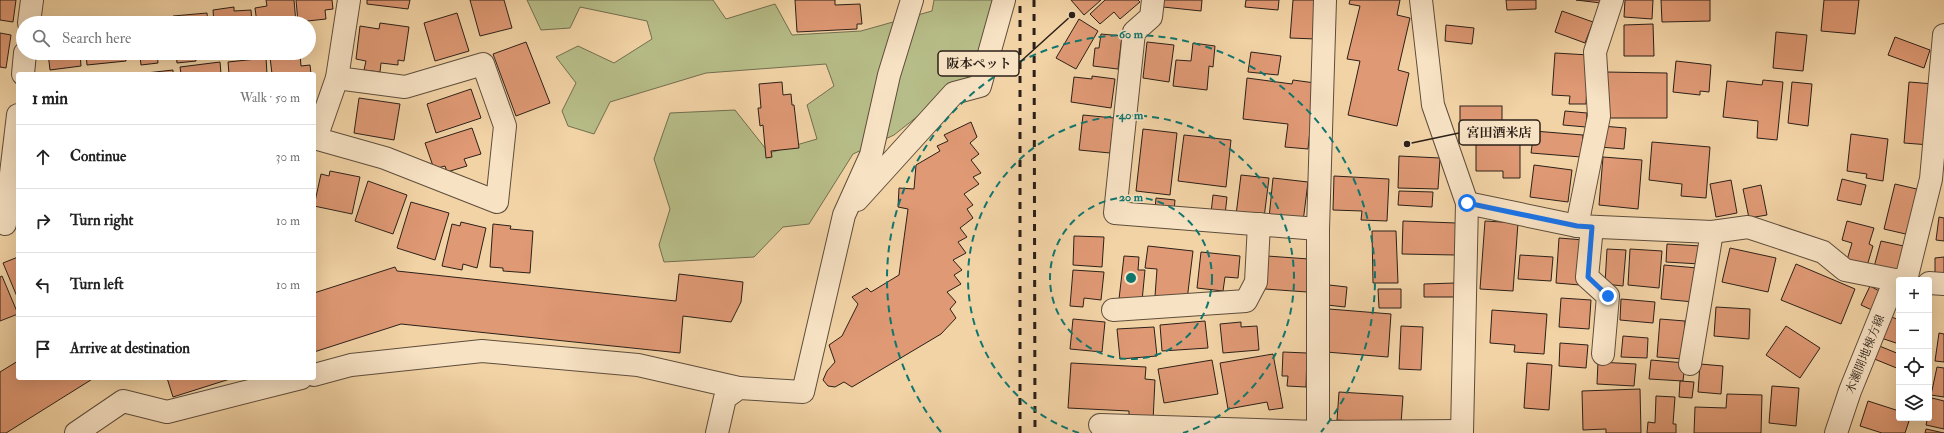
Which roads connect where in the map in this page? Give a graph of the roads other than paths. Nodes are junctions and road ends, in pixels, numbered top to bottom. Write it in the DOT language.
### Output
graph roads {
  1 [pos="32,0"];
  2 [pos="349,0"];
  3 [pos="912,0"];
  4 [pos="1004,0"];
  5 [pos="1153,0"];
  6 [pos="1325,0"];
  7 [pos="1421,0"];
  8 [pos="1612,0"];
  9 [pos="30,16"];
  10 [pos="1944,35"];
  11 [pos="24,60"];
  12 [pos="23,72"];
  13 [pos="338,78"];
  14 [pos="1942,103"];
  15 [pos="316,135"];
  16 [pos="16,137"];
  17 [pos="316,138"];
  18 [pos="1467,203"];
  19 [pos="844,215"];
  20 [pos="8,223"];
  21 [pos="1259,224"];
  22 [pos="1585,226"];
  23 [pos="1318,229"];
  24 [pos="1712,232"];
  25 [pos="1901,277"];
  26 [pos="1896,279"];
  27 [pos="1932,283"];
  28 [pos="1944,284"];
  29 [pos="1896,289"];
  30 [pos="1113,310"];
  31 [pos="1603,354"];
  32 [pos="1690,364"];
  33 [pos="316,374"];
  34 [pos="293,380"];
  35 [pos="732,393"];
  36 [pos="1100,425"];
  37 [pos="1318,432"];
  38 [pos="1462,432"];
  39 [pos="76,433"];
  40 [pos="717,433"];
  41 [pos="1836,433"];
  1 -- 9 [label="street"];
  2 -- 13 [label="street"];
  3 -- 19 [label="street"];
  4 -- 19 [label="street"];
  5 -- 21 [label="street"];
  6 -- 23 [label="street"];
  7 -- 18 [label="street"];
  8 -- 22 [label="street"];
  10 -- 14 [label="street, 木瀬開地棟方線"];
  11 -- 12 [label="street"];
  13 -- 15 [label="street"];
  13 -- 17 [label="street"];
  14 -- 25 [label="street, 木瀬開地棟方線"];
  16 -- 20 [label="street"];
  18 -- 22 [label="street"];
  18 -- 38 [label="street"];
  19 -- 35 [label="street"];
  21 -- 23 [label="street"];
  21 -- 30 [label="street"];
  22 -- 24 [label="street"];
  22 -- 31 [label="street"];
  23 -- 37 [label="street"];
  24 -- 26 [label="street"];
  24 -- 32 [label="street"];
  27 -- 28 [label="street"];
  29 -- 41 [label="street, 木瀬開地棟方線"];
  33 -- 35 [label="street"];
  34 -- 39 [label="street"];
  35 -- 40 [label="street"];
  36 -- 37 [label="street"];
  37 -- 38 [label="street"];
}
